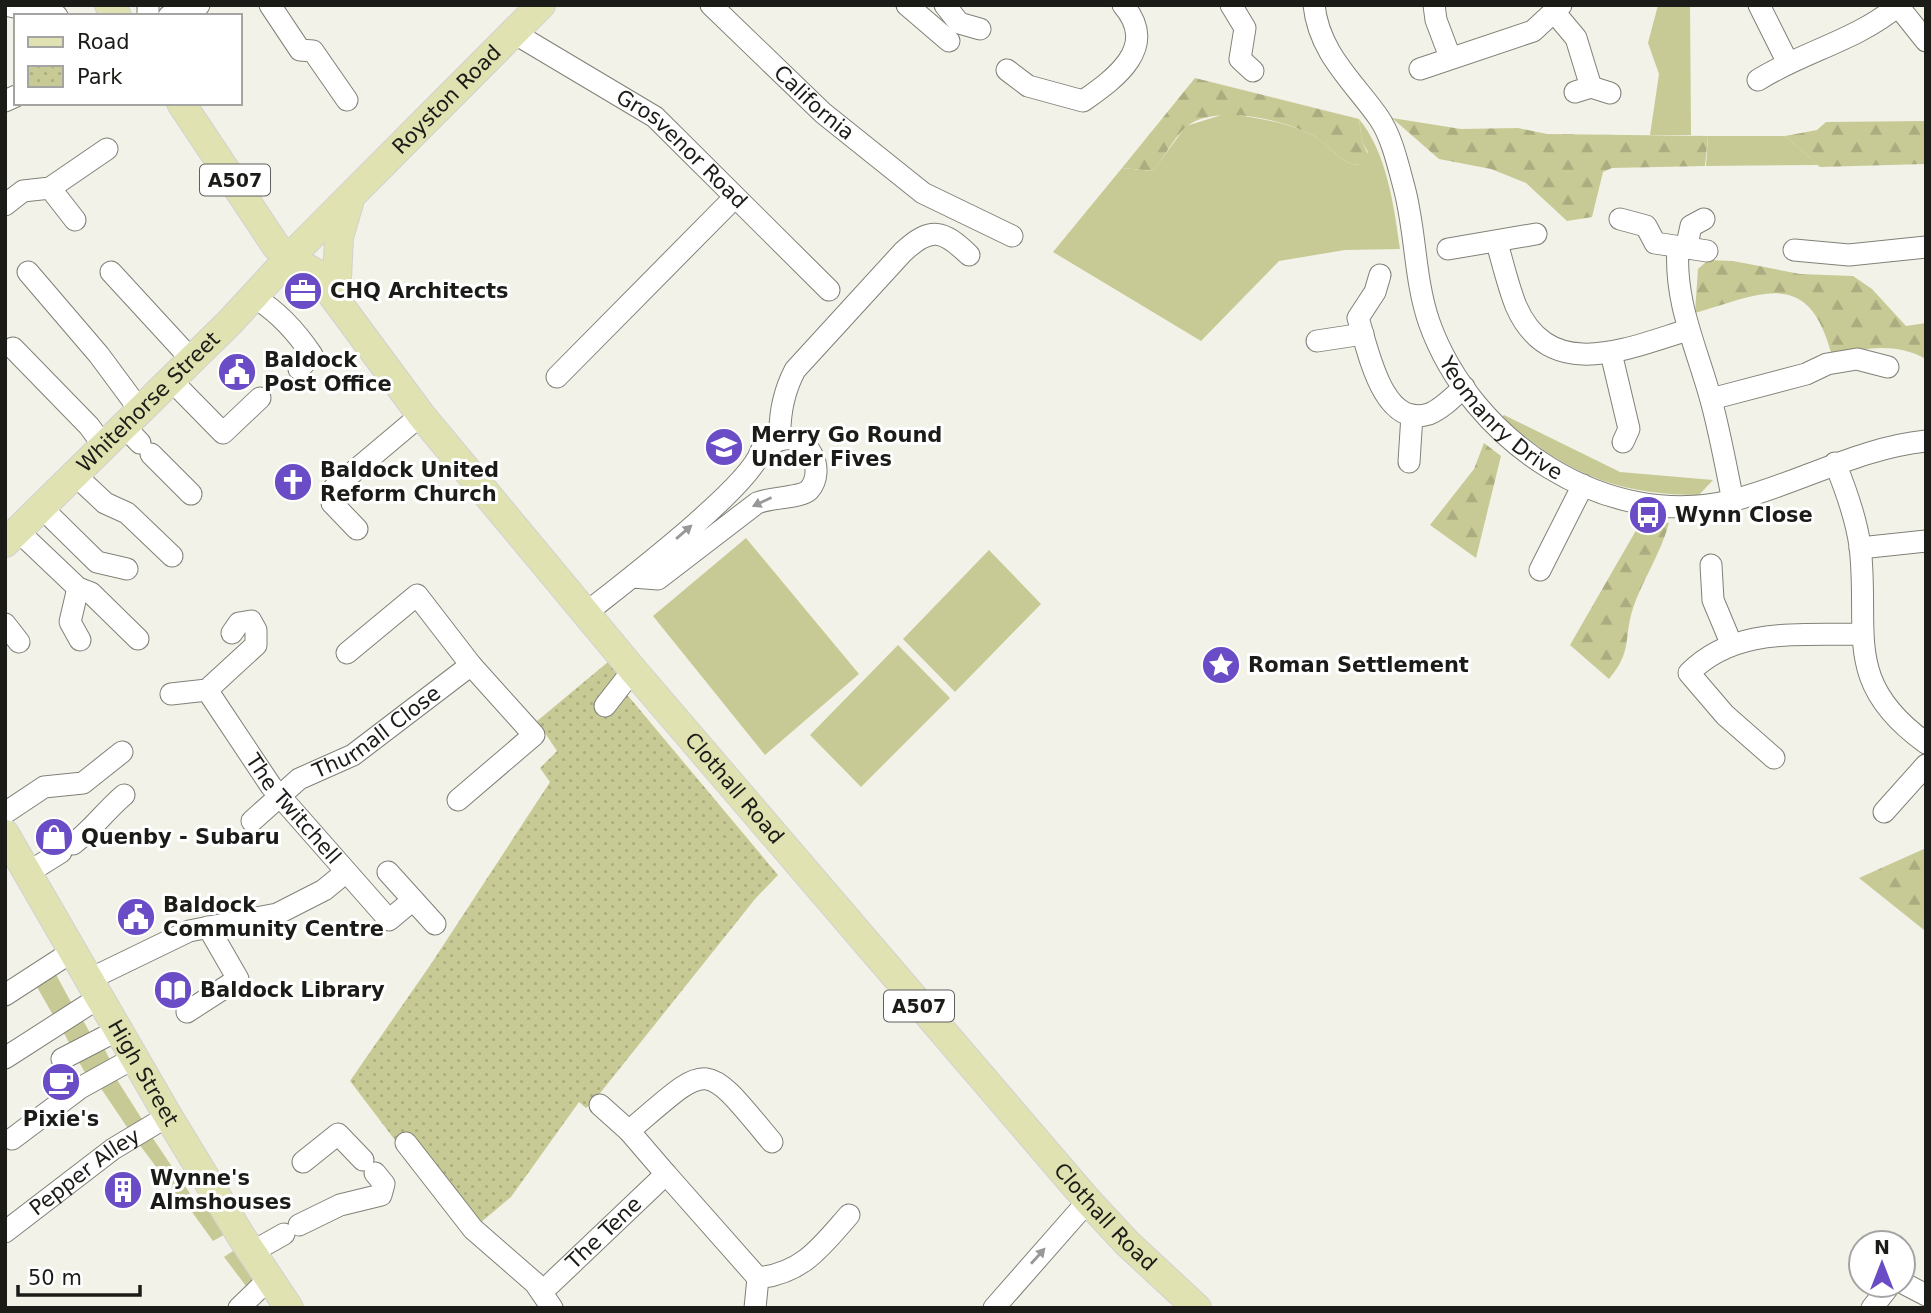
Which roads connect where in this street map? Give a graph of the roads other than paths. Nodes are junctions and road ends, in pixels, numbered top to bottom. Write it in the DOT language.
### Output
graph roads {
  1 [pos="5,5"];
  2 [pos="199,5"];
  3 [pos="541,5"];
  4 [pos="711,5"];
  5 [pos="906,5"];
  6 [pos="945,5"];
  7 [pos="1231,5"];
  8 [pos="1314,5"];
  9 [pos="1434,5"];
  10 [pos="1759,5"];
  11 [pos="1898,6"];
  12 [pos="271,7"];
  13 [pos="1130,7"];
  14 [pos="1558,9"];
  15 [pos="48,14"];
  16 [pos="174,14"];
  17 [pos="980,29"];
  18 [pos="514,33"];
  19 [pos="949,41"];
  20 [pos="1926,41"];
  21 [pos="1450,57"];
  22 [pos="1787,61"];
  23 [pos="1420,69"];
  24 [pos="1007,70"];
  25 [pos="1253,71"];
  26 [pos="1758,80"];
  27 [pos="1592,90"];
  28 [pos="347,100"];
  29 [pos="182,105"];
  30 [pos="107,149"];
  31 [pos="50,188"];
  32 [pos="354,193"];
  33 [pos="735,197"];
  34 [pos="5,205"];
  35 [pos="1620,219"];
  36 [pos="1704,219"];
  37 [pos="75,220"];
  38 [pos="1536,234"];
  39 [pos="1012,236"];
  40 [pos="1497,243"];
  41 [pos="1926,247"];
  42 [pos="1448,249"];
  43 [pos="1690,249"];
  44 [pos="1794,250"];
  45 [pos="970,255"];
  46 [pos="289,258"];
  47 [pos="28,272"];
  48 [pos="111,272"];
  49 [pos="1380,275"];
  50 [pos="829,290"];
  51 [pos="254,297"];
  52 [pos="335,299"];
  53 [pos="1688,330"];
  54 [pos="1363,334"];
  55 [pos="1317,341"];
  56 [pos="13,348"];
  57 [pos="1611,353"];
  58 [pos="191,359"];
  59 [pos="1888,366"];
  60 [pos="299,369"];
  61 [pos="556,377"];
  62 [pos="170,379"];
  63 [pos="1464,387"];
  64 [pos="260,398"];
  65 [pos="1711,399"];
  66 [pos="421,415"];
  67 [pos="1412,415"];
  68 [pos="138,433"];
  69 [pos="780,440"];
  70 [pos="1926,441"];
  71 [pos="1623,442"];
  72 [pos="103,445"];
  73 [pos="1409,462"];
  74 [pos="1835,463"];
  75 [pos="74,474"];
  76 [pos="1583,485"];
  77 [pos="191,494"];
  78 [pos="1732,501"];
  79 [pos="41,507"];
  80 [pos="357,529"];
  81 [pos="11,536"];
  82 [pos="1926,541"];
  83 [pos="1860,548"];
  84 [pos="172,556"];
  85 [pos="1711,565"];
  86 [pos="127,569"];
  87 [pos="1540,570"];
  88 [pos="633,577"];
  89 [pos="78,588"];
  90 [pos="586,613"];
  91 [pos="5,624"];
  92 [pos="232,633"];
  93 [pos="1861,634"];
  94 [pos="138,639"];
  95 [pos="80,640"];
  96 [pos="19,642"];
  97 [pos="1731,643"];
  98 [pos="347,653"];
  99 [pos="471,665"];
  100 [pos="633,670"];
  101 [pos="208,690"];
  102 [pos="171,694"];
  103 [pos="605,706"];
  104 [pos="1926,743"];
  105 [pos="122,752"];
  106 [pos="1774,758"];
  107 [pos="1926,765"];
  108 [pos="124,795"];
  109 [pos="280,797"];
  110 [pos="458,800"];
  111 [pos="1884,812"];
  112 [pos="5,813"];
  113 [pos="252,821"];
  114 [pos="5,834"];
  115 [pos="20,872"];
  116 [pos="346,872"];
  117 [pos="388,872"];
  118 [pos="413,900"];
  119 [pos="435,924"];
  120 [pos="208,927"];
  121 [pos="73,951"];
  122 [pos="95,988"];
  123 [pos="5,995"];
  124 [pos="187,1012"];
  125 [pos="118,1030"];
  126 [pos="5,1058"];
  127 [pos="134,1058"];
  128 [pos="62,1059"];
  129 [pos="600,1105"];
  130 [pos="168,1116"];
  131 [pos="629,1131"];
  132 [pos="12,1139"];
  133 [pos="772,1142"];
  134 [pos="406,1143"];
  135 [pos="303,1162"];
  136 [pos="666,1174"];
  137 [pos="1088,1201"];
  138 [pos="849,1215"];
  139 [pos="5,1232"];
  140 [pos="252,1252"];
  141 [pos="270,1278"];
  142 [pos="758,1278"];
  143 [pos="548,1300"];
  144 [pos="239,1308"];
  145 [pos="289,1308"];
  146 [pos="755,1308"];
  147 [pos="994,1308"];
  148 [pos="1197,1308"];
  1 -- 15 [label="street"];
  2 -- 16 [label="street"];
  3 -- 18 [label="main road, Royston Road"];
  4 -- 39 [label="street, California"];
  5 -- 19 [label="street"];
  6 -- 17 [label="street"];
  7 -- 25 [label="street"];
  8 -- 63 [label="street, Yeomanry Drive"];
  9 -- 21 [label="street"];
  10 -- 22 [label="street"];
  11 -- 20 [label="street"];
  11 -- 22 [label="street"];
  12 -- 28 [label="street"];
  13 -- 24 [label="street"];
  14 -- 21 [label="street"];
  14 -- 27 [label="street"];
  18 -- 32 [label="main road, Royston Road"];
  18 -- 33 [label="street, Grosvenor Road"];
  21 -- 23 [label="street"];
  22 -- 26 [label="street"];
  29 -- 46 [label="main road, A507"];
  30 -- 31 [label="street"];
  31 -- 34 [label="street"];
  31 -- 37 [label="street"];
  32 -- 46 [label="main road, Royston Road"];
  32 -- 52 [label="main road, Royston Road"];
  33 -- 50 [label="street, Grosvenor Road"];
  33 -- 61 [label="street"];
  35 -- 43 [label="street"];
  36 -- 43 [label="street"];
  38 -- 40 [label="street"];
  40 -- 42 [label="street"];
  40 -- 57 [label="street"];
  41 -- 44 [label="street"];
  43 -- 53 [label="street"];
  45 -- 69 [label="street"];
  46 -- 51 [label="main road, Whitehorse Street"];
  46 -- 52 [label="main road, Clothall Road / A507"];
  47 -- 68 [label="street"];
  48 -- 58 [label="street"];
  49 -- 54 [label="street"];
  51 -- 58 [label="main road, Whitehorse Street"];
  51 -- 60 [label="street"];
  52 -- 66 [label="main road, Clothall Road / A507"];
  53 -- 57 [label="street"];
  53 -- 65 [label="street"];
  54 -- 55 [label="street"];
  54 -- 67 [label="street"];
  56 -- 72 [label="street"];
  57 -- 71 [label="street"];
  58 -- 62 [label="main road, Whitehorse Street"];
  59 -- 65 [label="street"];
  62 -- 64 [label="street"];
  62 -- 68 [label="main road, Whitehorse Street"];
  63 -- 67 [label="street"];
  63 -- 76 [label="street, Yeomanry Drive"];
  65 -- 78 [label="street"];
  66 -- 80 [label="street"];
  66 -- 90 [label="main road, Clothall Road / A507"];
  67 -- 73 [label="street"];
  68 -- 72 [label="main road, Whitehorse Street"];
  68 -- 77 [label="street"];
  88 -- 69 [label="street, one-way"];
  69 -- 88 [label="street, one-way"];
  70 -- 74 [label="street, Yeomanry Drive"];
  72 -- 75 [label="main road, Whitehorse Street"];
  74 -- 78 [label="street, Yeomanry Drive"];
  74 -- 83 [label="street"];
  75 -- 79 [label="main road, Whitehorse Street"];
  75 -- 84 [label="street"];
  76 -- 78 [label="street, Yeomanry Drive"];
  76 -- 87 [label="street"];
  79 -- 81 [label="main road, Whitehorse Street"];
  79 -- 86 [label="street"];
  81 -- 89 [label="street"];
  82 -- 83 [label="street"];
  83 -- 93 [label="street"];
  85 -- 97 [label="street"];
  88 -- 90 [label="street"];
  89 -- 94 [label="street"];
  89 -- 95 [label="street"];
  90 -- 100 [label="main road, Clothall Road / A507"];
  91 -- 96 [label="street"];
  92 -- 101 [label="street"];
  93 -- 97 [label="street"];
  93 -- 104 [label="street"];
  97 -- 106 [label="street"];
  98 -- 99 [label="street"];
  99 -- 109 [label="street, Thurnall Close"];
  99 -- 110 [label="street"];
  100 -- 103 [label="street"];
  100 -- 137 [label="main road, Clothall Road / A507"];
  101 -- 102 [label="street"];
  101 -- 109 [label="street, The Twitchell"];
  105 -- 112 [label="street"];
  107 -- 111 [label="street"];
  108 -- 115 [label="street"];
  109 -- 113 [label="street, Thurnall Close"];
  109 -- 116 [label="street, The Twitchell"];
  114 -- 115 [label="main road, High Street"];
  115 -- 121 [label="main road, High Street"];
  116 -- 118 [label="street, The Twitchell"];
  116 -- 120 [label="street"];
  117 -- 118 [label="street"];
  118 -- 119 [label="street"];
  120 -- 122 [label="street"];
  120 -- 124 [label="street"];
  121 -- 122 [label="main road, High Street"];
  121 -- 123 [label="street"];
  122 -- 125 [label="main road, High Street"];
  122 -- 126 [label="street"];
  125 -- 127 [label="main road, High Street"];
  125 -- 128 [label="street"];
  127 -- 130 [label="main road, High Street"];
  127 -- 132 [label="street"];
  129 -- 131 [label="street"];
  130 -- 139 [label="street, Pepper Alley"];
  130 -- 140 [label="main road, High Street"];
  131 -- 133 [label="street"];
  131 -- 136 [label="street"];
  134 -- 143 [label="street, The Tene"];
  135 -- 140 [label="street"];
  136 -- 142 [label="street"];
  136 -- 143 [label="street, The Tene"];
  147 -- 137 [label="street, one-way"];
  137 -- 148 [label="main road, Clothall Road / A507"];
  138 -- 142 [label="street"];
  140 -- 141 [label="main road, High Street"];
  141 -- 144 [label="street"];
  141 -- 145 [label="main road, High Street"];
  142 -- 146 [label="street"];
}
